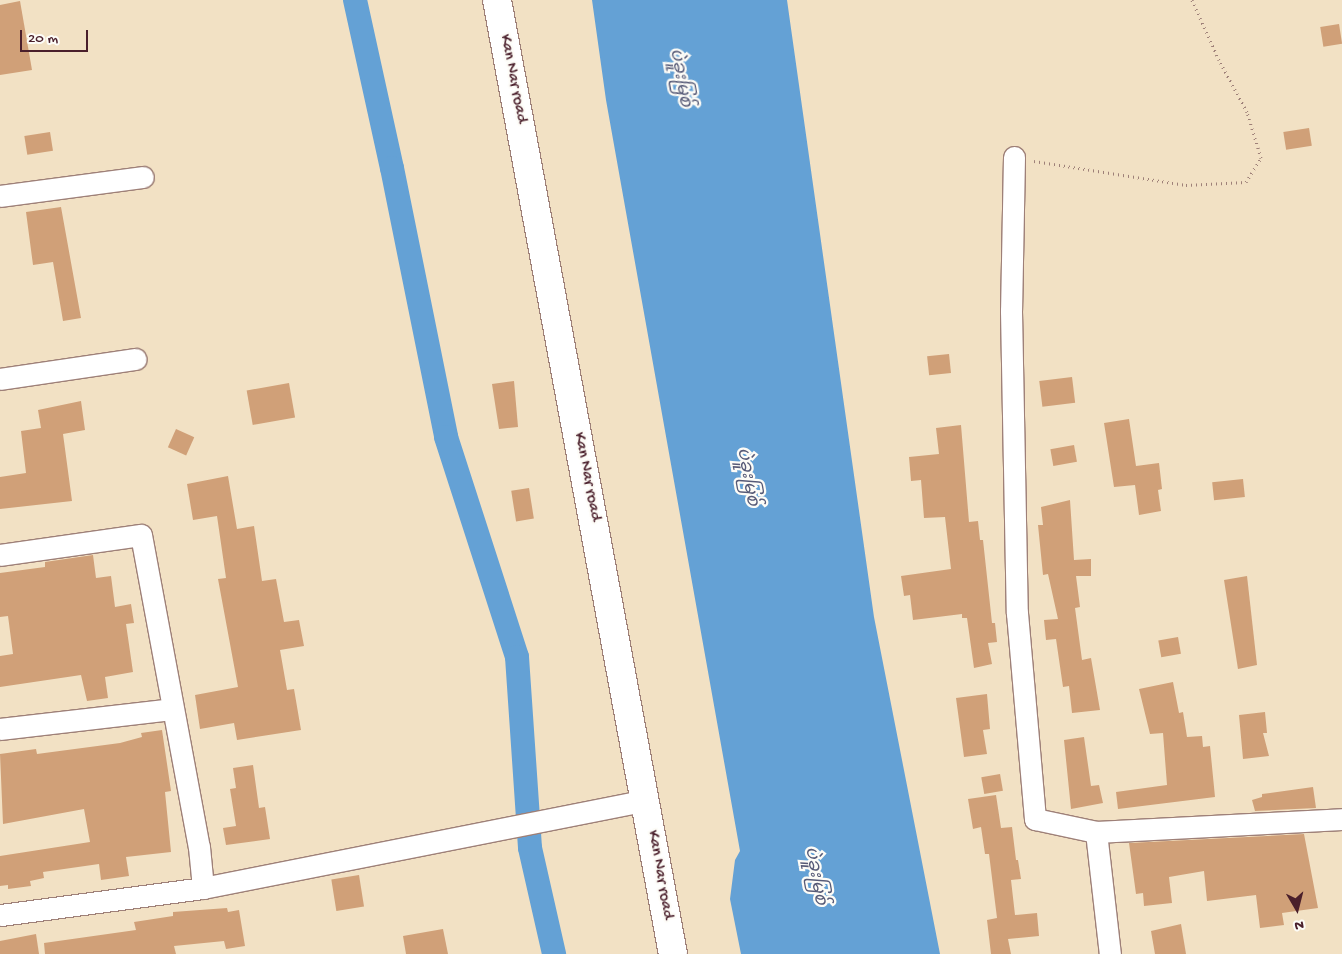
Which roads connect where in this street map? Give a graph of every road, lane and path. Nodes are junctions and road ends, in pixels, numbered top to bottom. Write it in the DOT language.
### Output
graph roads {
  1 [pos="497,0"];
  2 [pos="1192,0"];
  3 [pos="1014,157"];
  4 [pos="143,177"];
  5 [pos="0,196"];
  6 [pos="136,359"];
  7 [pos="0,379"];
  8 [pos="0,555"];
  9 [pos="172,709"];
  10 [pos="0,729"];
  11 [pos="646,800"];
  12 [pos="1342,819"];
  13 [pos="1096,832"];
  14 [pos="204,888"];
  15 [pos="0,915"];
  16 [pos="673,954"];
  17 [pos="1110,954"];
  1 -- 11 [label="street, Kan Nar road"];
  2 -- 3 [label="path"];
  3 -- 13 [label="street"];
  4 -- 5 [label="street"];
  6 -- 7 [label="street"];
  8 -- 9 [label="street"];
  9 -- 10 [label="street"];
  9 -- 14 [label="street"];
  11 -- 14 [label="street"];
  11 -- 16 [label="street, Kan Nar road"];
  12 -- 13 [label="street"];
  13 -- 17 [label="street"];
  14 -- 15 [label="street"];
}
